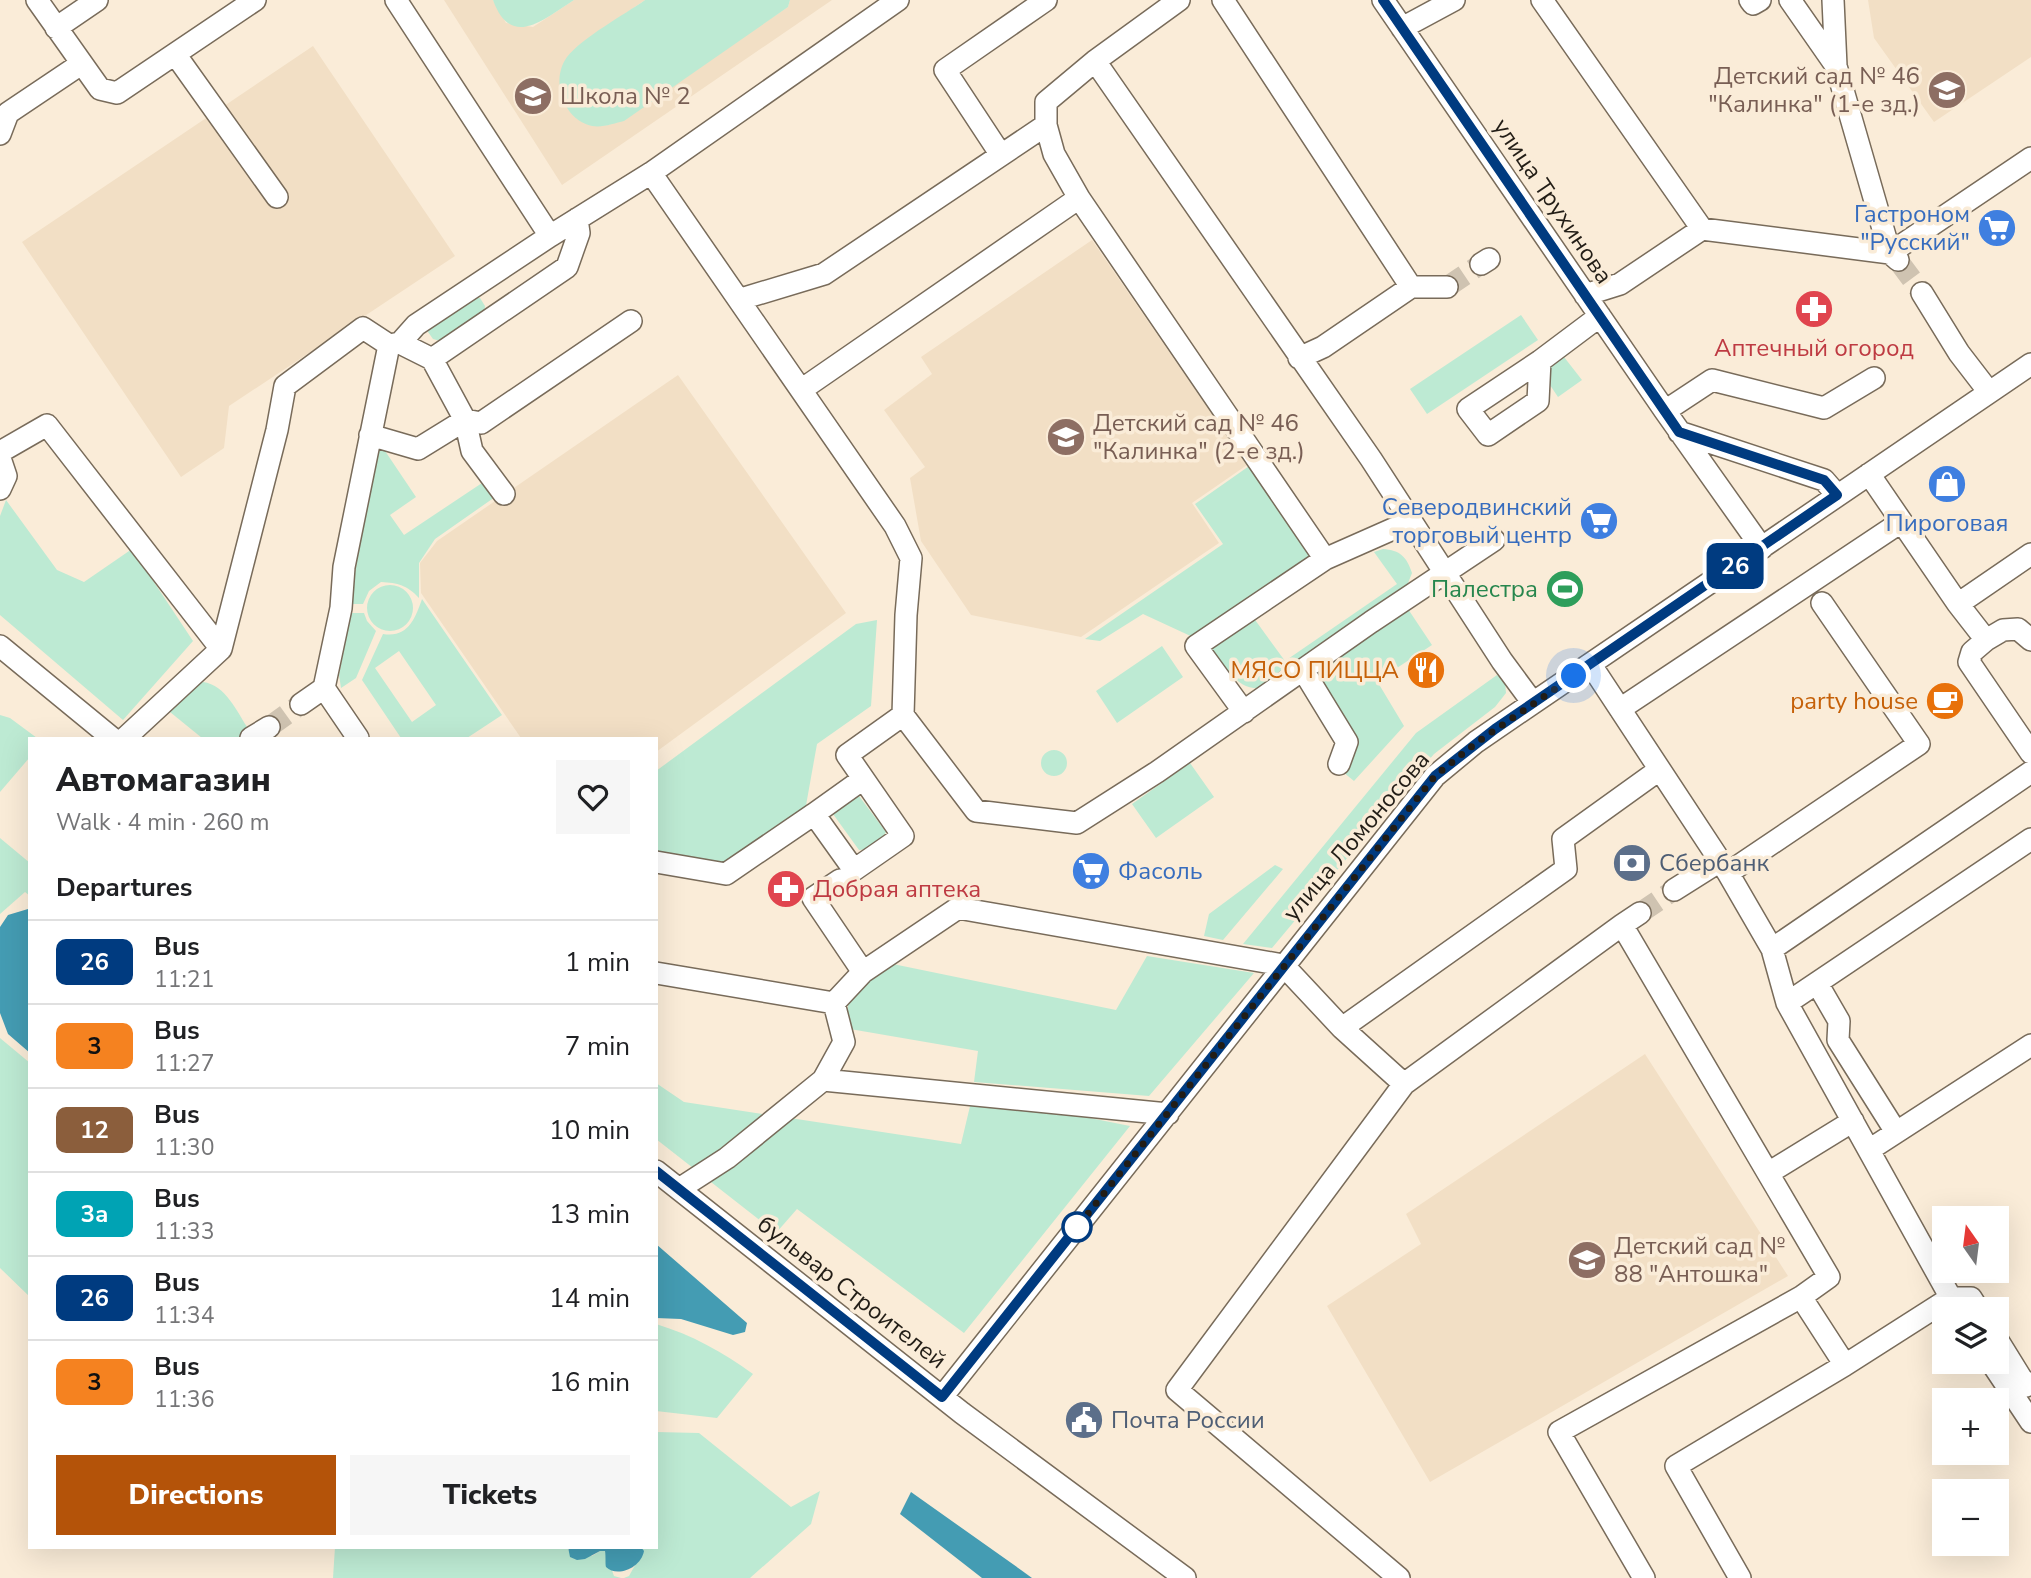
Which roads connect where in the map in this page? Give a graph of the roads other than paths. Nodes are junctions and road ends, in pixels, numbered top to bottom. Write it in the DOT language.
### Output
graph roads {
  1 [pos="37,0"];
  2 [pos="97,0"];
  3 [pos="255,0"];
  4 [pos="396,0"];
  5 [pos="898,0"];
  6 [pos="1046,0"];
  7 [pos="1179,0"];
  8 [pos="1223,0"];
  9 [pos="1383,0"];
  10 [pos="1454,0"];
  11 [pos="1542,0"];
  12 [pos="1750,0"];
  13 [pos="1760,0"];
  14 [pos="1790,0"];
  15 [pos="1833,0"];
  16 [pos="56,28"];
  17 [pos="1402,28"];
  18 [pos="175,54"];
  19 [pos="1095,61"];
  20 [pos="81,64"];
  21 [pos="1836,66"];
  22 [pos="1046,125"];
  23 [pos="0,134"];
  24 [pos="1001,155"];
  25 [pos="2031,158"];
  26 [pos="651,173"];
  27 [pos="277,197"];
  28 [pos="1079,198"];
  29 [pos="577,219"];
  30 [pos="1702,229"];
  31 [pos="550,236"];
  32 [pos="1895,257"];
  33 [pos="1411,287"];
  34 [pos="1447,287"];
  35 [pos="1922,293"];
  36 [pos="1585,295"];
  37 [pos="741,299"];
  38 [pos="1600,316"];
  39 [pos="631,321"];
  40 [pos="394,344"];
  41 [pos="1299,358"];
  42 [pos="432,359"];
  43 [pos="1541,361"];
  44 [pos="2031,364"];
  45 [pos="1874,378"];
  46 [pos="801,390"];
  47 [pos="1989,392"];
  48 [pos="1665,411"];
  49 [pos="465,420"];
  50 [pos="1679,432"];
  51 [pos="370,435"];
  52 [pos="0,452"];
  53 [pos="0,458"];
  54 [pos="1870,474"];
  55 [pos="0,489"];
  56 [pos="504,494"];
  57 [pos="1837,495"];
  58 [pos="1411,521"];
  59 [pos="1901,522"];
  60 [pos="1494,540"];
  61 [pos="1762,548"];
  62 [pos="2031,554"];
  63 [pos="1325,559"];
  64 [pos="1445,572"];
  65 [pos="1822,603"];
  66 [pos="1958,604"];
  67 [pos="1986,640"];
  68 [pos="2031,640"];
  69 [pos="0,646"];
  70 [pos="221,649"];
  71 [pos="1591,665"];
  72 [pos="1303,670"];
  73 [pos="324,688"];
  74 [pos="1533,703"];
  75 [pos="301,704"];
  76 [pos="1620,709"];
  77 [pos="1244,712"];
  78 [pos="904,715"];
  79 [pos="111,737"];
  80 [pos="126,737"];
  81 [pos="357,737"];
  82 [pos="2031,752"];
  83 [pos="1339,764"];
  84 [pos="1659,770"];
  85 [pos="2031,772"];
  86 [pos="863,779"];
  87 [pos="814,814"];
  88 [pos="2031,839"];
  89 [pos="658,862"];
  90 [pos="1724,867"];
  91 [pos="847,875"];
  92 [pos="1674,890"];
  93 [pos="1640,912"];
  94 [pos="1622,925"];
  95 [pos="1772,949"];
  96 [pos="1283,965"];
  97 [pos="863,972"];
  98 [pos="658,973"];
  99 [pos="1816,982"];
  100 [pos="834,1003"];
  101 [pos="1787,1003"];
  102 [pos="1342,1028"];
  103 [pos="2031,1045"];
  104 [pos="823,1080"];
  105 [pos="1404,1084"];
  106 [pos="1168,1114"];
  107 [pos="1853,1121"];
  108 [pos="1896,1132"];
  109 [pos="1869,1150"];
  110 [pos="1770,1172"];
  111 [pos="658,1173"];
  112 [pos="679,1189"];
  113 [pos="1801,1297"];
  114 [pos="1950,1297"];
  115 [pos="1932,1315"];
  116 [pos="2009,1358"];
  117 [pos="1845,1365"];
  118 [pos="1999,1374"];
  119 [pos="2031,1383"];
  120 [pos="942,1397"];
  121 [pos="2031,1422"];
  122 [pos="1185,1578"];
  123 [pos="1399,1578"];
  124 [pos="1644,1578"];
  125 [pos="1740,1578"];
  1 -- 16 [label="street"];
  2 -- 16 [label="street"];
  3 -- 18 [label="street"];
  4 -- 31 [label="street"];
  5 -- 26 [label="street"];
  6 -- 24 [label="street"];
  7 -- 19 [label="street"];
  8 -- 33 [label="street"];
  9 -- 17 [label="street, улица Трухинова"];
  10 -- 17 [label="street"];
  11 -- 30 [label="street"];
  12 -- 13 [label="street"];
  14 -- 21 [label="street"];
  15 -- 21 [label="street"];
  16 -- 20 [label="street"];
  17 -- 36 [label="street, улица Трухинова"];
  18 -- 20 [label="street"];
  18 -- 27 [label="street"];
  19 -- 22 [label="street"];
  19 -- 41 [label="street"];
  20 -- 23 [label="street"];
  21 -- 32 [label="street"];
  22 -- 24 [label="street"];
  22 -- 28 [label="street"];
  24 -- 37 [label="street"];
  25 -- 32 [label="street"];
  26 -- 29 [label="street"];
  26 -- 37 [label="street"];
  28 -- 46 [label="street"];
  28 -- 63 [label="street"];
  29 -- 31 [label="street"];
  29 -- 42 [label="street"];
  30 -- 32 [label="street"];
  30 -- 36 [label="street"];
  31 -- 40 [label="street"];
  33 -- 34 [label="street"];
  33 -- 41 [label="street"];
  35 -- 47 [label="street"];
  36 -- 38 [label="street, улица Трухинова"];
  37 -- 46 [label="street"];
  38 -- 43 [label="street"];
  38 -- 48 [label="street, улица Трухинова"];
  39 -- 49 [label="street"];
  40 -- 42 [label="street"];
  40 -- 51 [label="street"];
  40 -- 70 [label="street"];
  41 -- 58 [label="street"];
  42 -- 49 [label="street"];
  44 -- 47 [label="street, улица Ломоносова"];
  45 -- 48 [label="street"];
  46 -- 78 [label="street"];
  47 -- 54 [label="street, улица Ломоносова"];
  48 -- 50 [label="street, улица Трухинова"];
  49 -- 51 [label="street"];
  49 -- 56 [label="street"];
  50 -- 57 [label="street"];
  50 -- 61 [label="street, улица Трухинова"];
  51 -- 73 [label="street"];
  52 -- 70 [label="street"];
  53 -- 55 [label="street"];
  54 -- 57 [label="street, улица Ломоносова"];
  54 -- 59 [label="street"];
  57 -- 61 [label="street, улица Ломоносова"];
  58 -- 63 [label="street"];
  58 -- 64 [label="street"];
  59 -- 66 [label="street"];
  59 -- 76 [label="street"];
  60 -- 64 [label="street"];
  61 -- 71 [label="street, улица Ломоносова"];
  62 -- 66 [label="street"];
  63 -- 77 [label="street"];
  64 -- 72 [label="street"];
  64 -- 74 [label="street"];
  65 -- 90 [label="street"];
  66 -- 67 [label="street"];
  67 -- 68 [label="street"];
  67 -- 82 [label="street"];
  69 -- 79 [label="street"];
  70 -- 80 [label="street"];
  71 -- 74 [label="street, улица Ломоносова"];
  71 -- 76 [label="street"];
  72 -- 77 [label="street"];
  72 -- 83 [label="street"];
  73 -- 75 [label="street"];
  73 -- 81 [label="street"];
  74 -- 96 [label="street, улица Ломоносова"];
  76 -- 84 [label="street"];
  77 -- 78 [label="street"];
  78 -- 86 [label="street"];
  84 -- 90 [label="street"];
  84 -- 102 [label="street"];
  85 -- 95 [label="street"];
  86 -- 87 [label="street"];
  86 -- 91 [label="street"];
  87 -- 89 [label="street"];
  87 -- 91 [label="street"];
  88 -- 99 [label="street"];
  90 -- 92 [label="street"];
  90 -- 95 [label="street"];
  91 -- 97 [label="street"];
  93 -- 94 [label="street"];
  94 -- 105 [label="street"];
  94 -- 110 [label="street"];
  95 -- 101 [label="street"];
  96 -- 97 [label="street"];
  96 -- 102 [label="street"];
  96 -- 106 [label="street, улица Ломоносова"];
  97 -- 100 [label="street"];
  98 -- 100 [label="street"];
  99 -- 101 [label="street"];
  99 -- 108 [label="street"];
  100 -- 104 [label="street"];
  101 -- 107 [label="street"];
  102 -- 105 [label="street"];
  103 -- 108 [label="street"];
  104 -- 106 [label="street"];
  104 -- 112 [label="street"];
  105 -- 123 [label="street"];
  106 -- 120 [label="street, улица Ломоносова"];
  107 -- 109 [label="street"];
  107 -- 110 [label="street"];
  108 -- 109 [label="street"];
  109 -- 114 [label="street"];
  110 -- 113 [label="street"];
  111 -- 112 [label="street, бульвар Строителей"];
  112 -- 120 [label="street, бульвар Строителей"];
  113 -- 117 [label="street"];
  113 -- 124 [label="street"];
  115 -- 117 [label="street"];
  116 -- 119 [label="street"];
  117 -- 125 [label="street"];
  118 -- 121 [label="street"];
  120 -- 122 [label="street, бульвар Строителей"];
}
